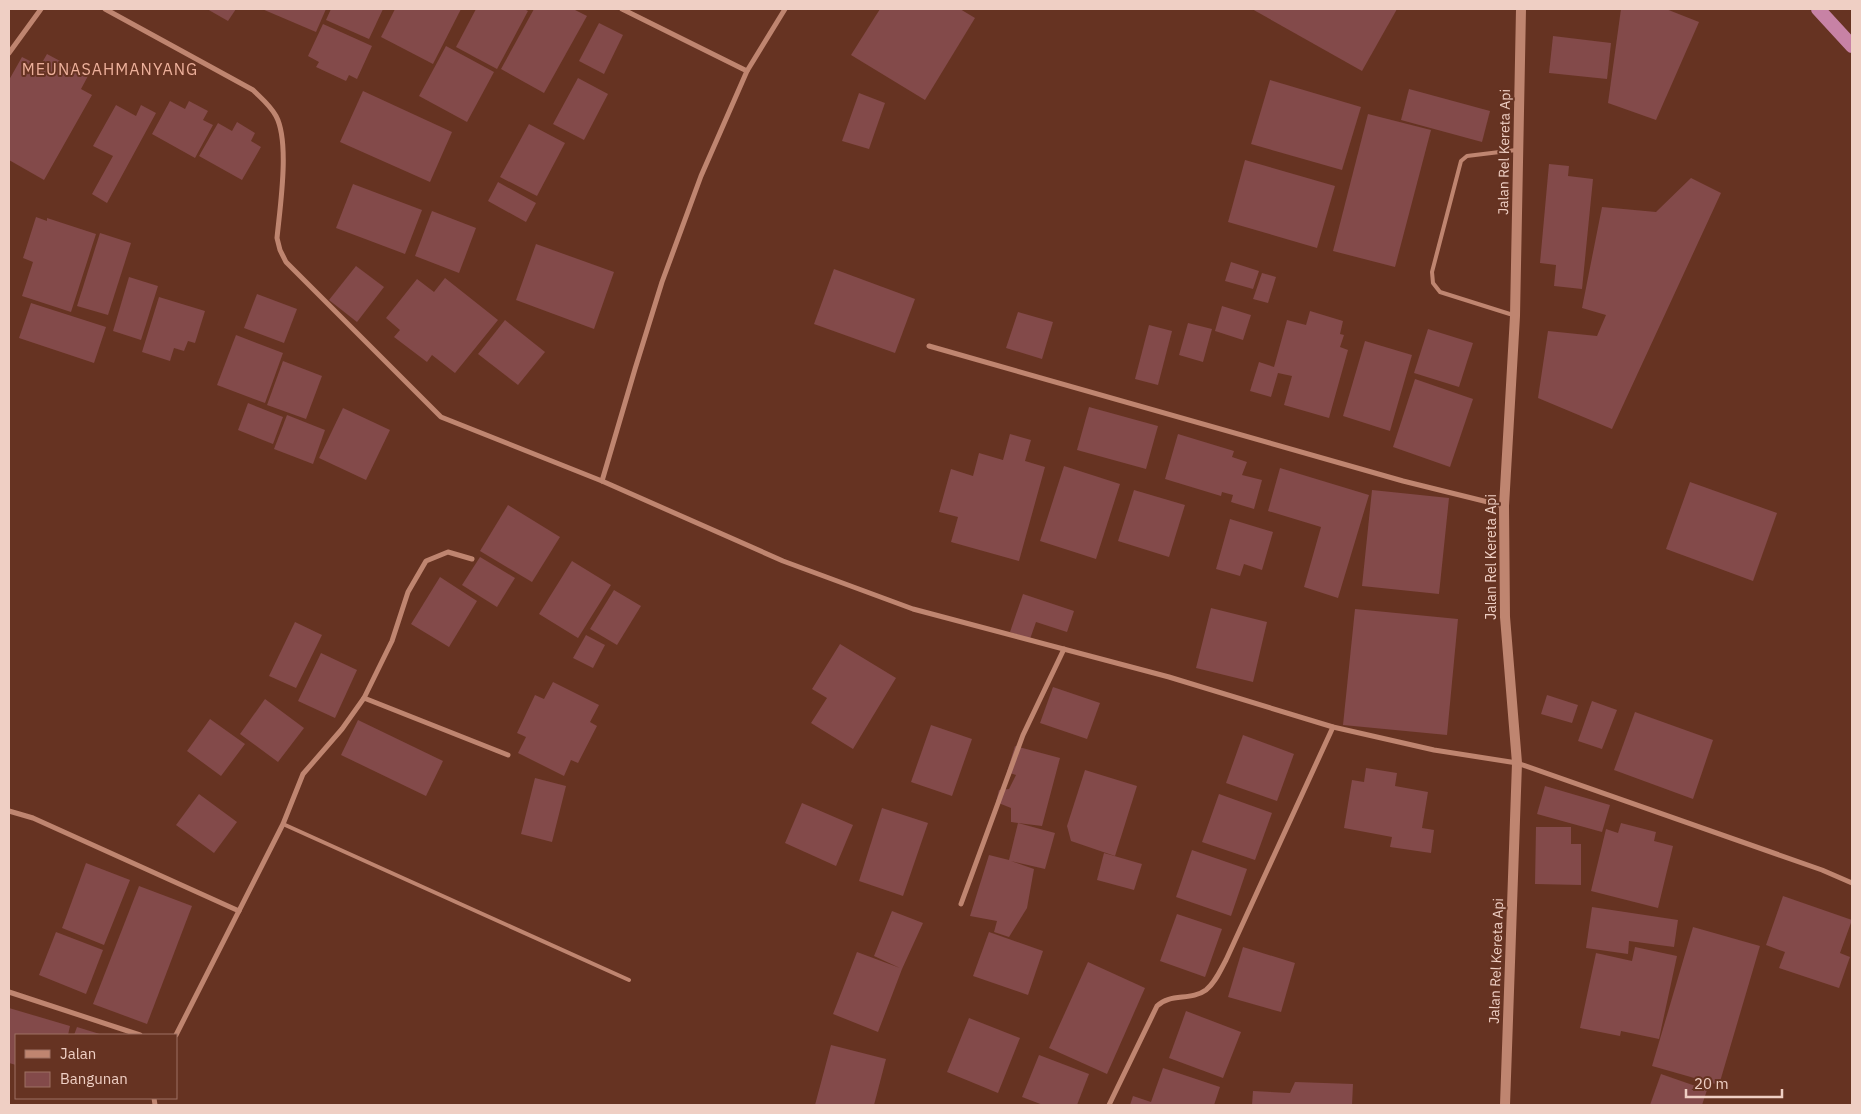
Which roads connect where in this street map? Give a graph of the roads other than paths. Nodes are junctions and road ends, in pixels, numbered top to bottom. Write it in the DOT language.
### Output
graph roads {
  1 [pos="41,9"];
  2 [pos="105,9"];
  3 [pos="622,9"];
  4 [pos="785,9"];
  5 [pos="1520,9"];
  6 [pos="1818,9"];
  7 [pos="1852,46"];
  8 [pos="9,53"];
  9 [pos="747,71"];
  10 [pos="1518,150"];
  11 [pos="1515,316"];
  12 [pos="929,346"];
  13 [pos="602,481"];
  14 [pos="1504,506"];
  15 [pos="472,559"];
  16 [pos="1064,649"];
  17 [pos="364,698"];
  18 [pos="1333,726"];
  19 [pos="508,755"];
  20 [pos="1517,763"];
  21 [pos="9,811"];
  22 [pos="283,824"];
  23 [pos="1852,883"];
  24 [pos="961,904"];
  25 [pos="239,911"];
  26 [pos="629,980"];
  27 [pos="9,992"];
  28 [pos="137,1034"];
  29 [pos="177,1034"];
  30 [pos="1109,1105"];
  31 [pos="1505,1105"];
  1 -- 8 [label="street"];
  2 -- 13 [label="street"];
  3 -- 9 [label="street"];
  4 -- 9 [label="street"];
  5 -- 10 [label="main road, Jalan Rel Kereta Api"];
  6 -- 7 [label="highway"];
  9 -- 13 [label="street"];
  10 -- 11 [label="main road, Jalan Rel Kereta Api"];
  10 -- 11 [label="lane"];
  11 -- 14 [label="main road, Jalan Rel Kereta Api"];
  12 -- 14 [label="street"];
  13 -- 16 [label="street"];
  14 -- 20 [label="main road, Jalan Rel Kereta Api"];
  15 -- 17 [label="street"];
  16 -- 18 [label="street"];
  16 -- 24 [label="street"];
  17 -- 19 [label="street"];
  17 -- 22 [label="street"];
  18 -- 20 [label="street"];
  18 -- 30 [label="street"];
  20 -- 23 [label="street"];
  20 -- 31 [label="main road, Jalan Rel Kereta Api"];
  21 -- 25 [label="street"];
  22 -- 25 [label="street"];
  22 -- 26 [label="lane"];
  25 -- 29 [label="street"];
  27 -- 28 [label="street"];
}
